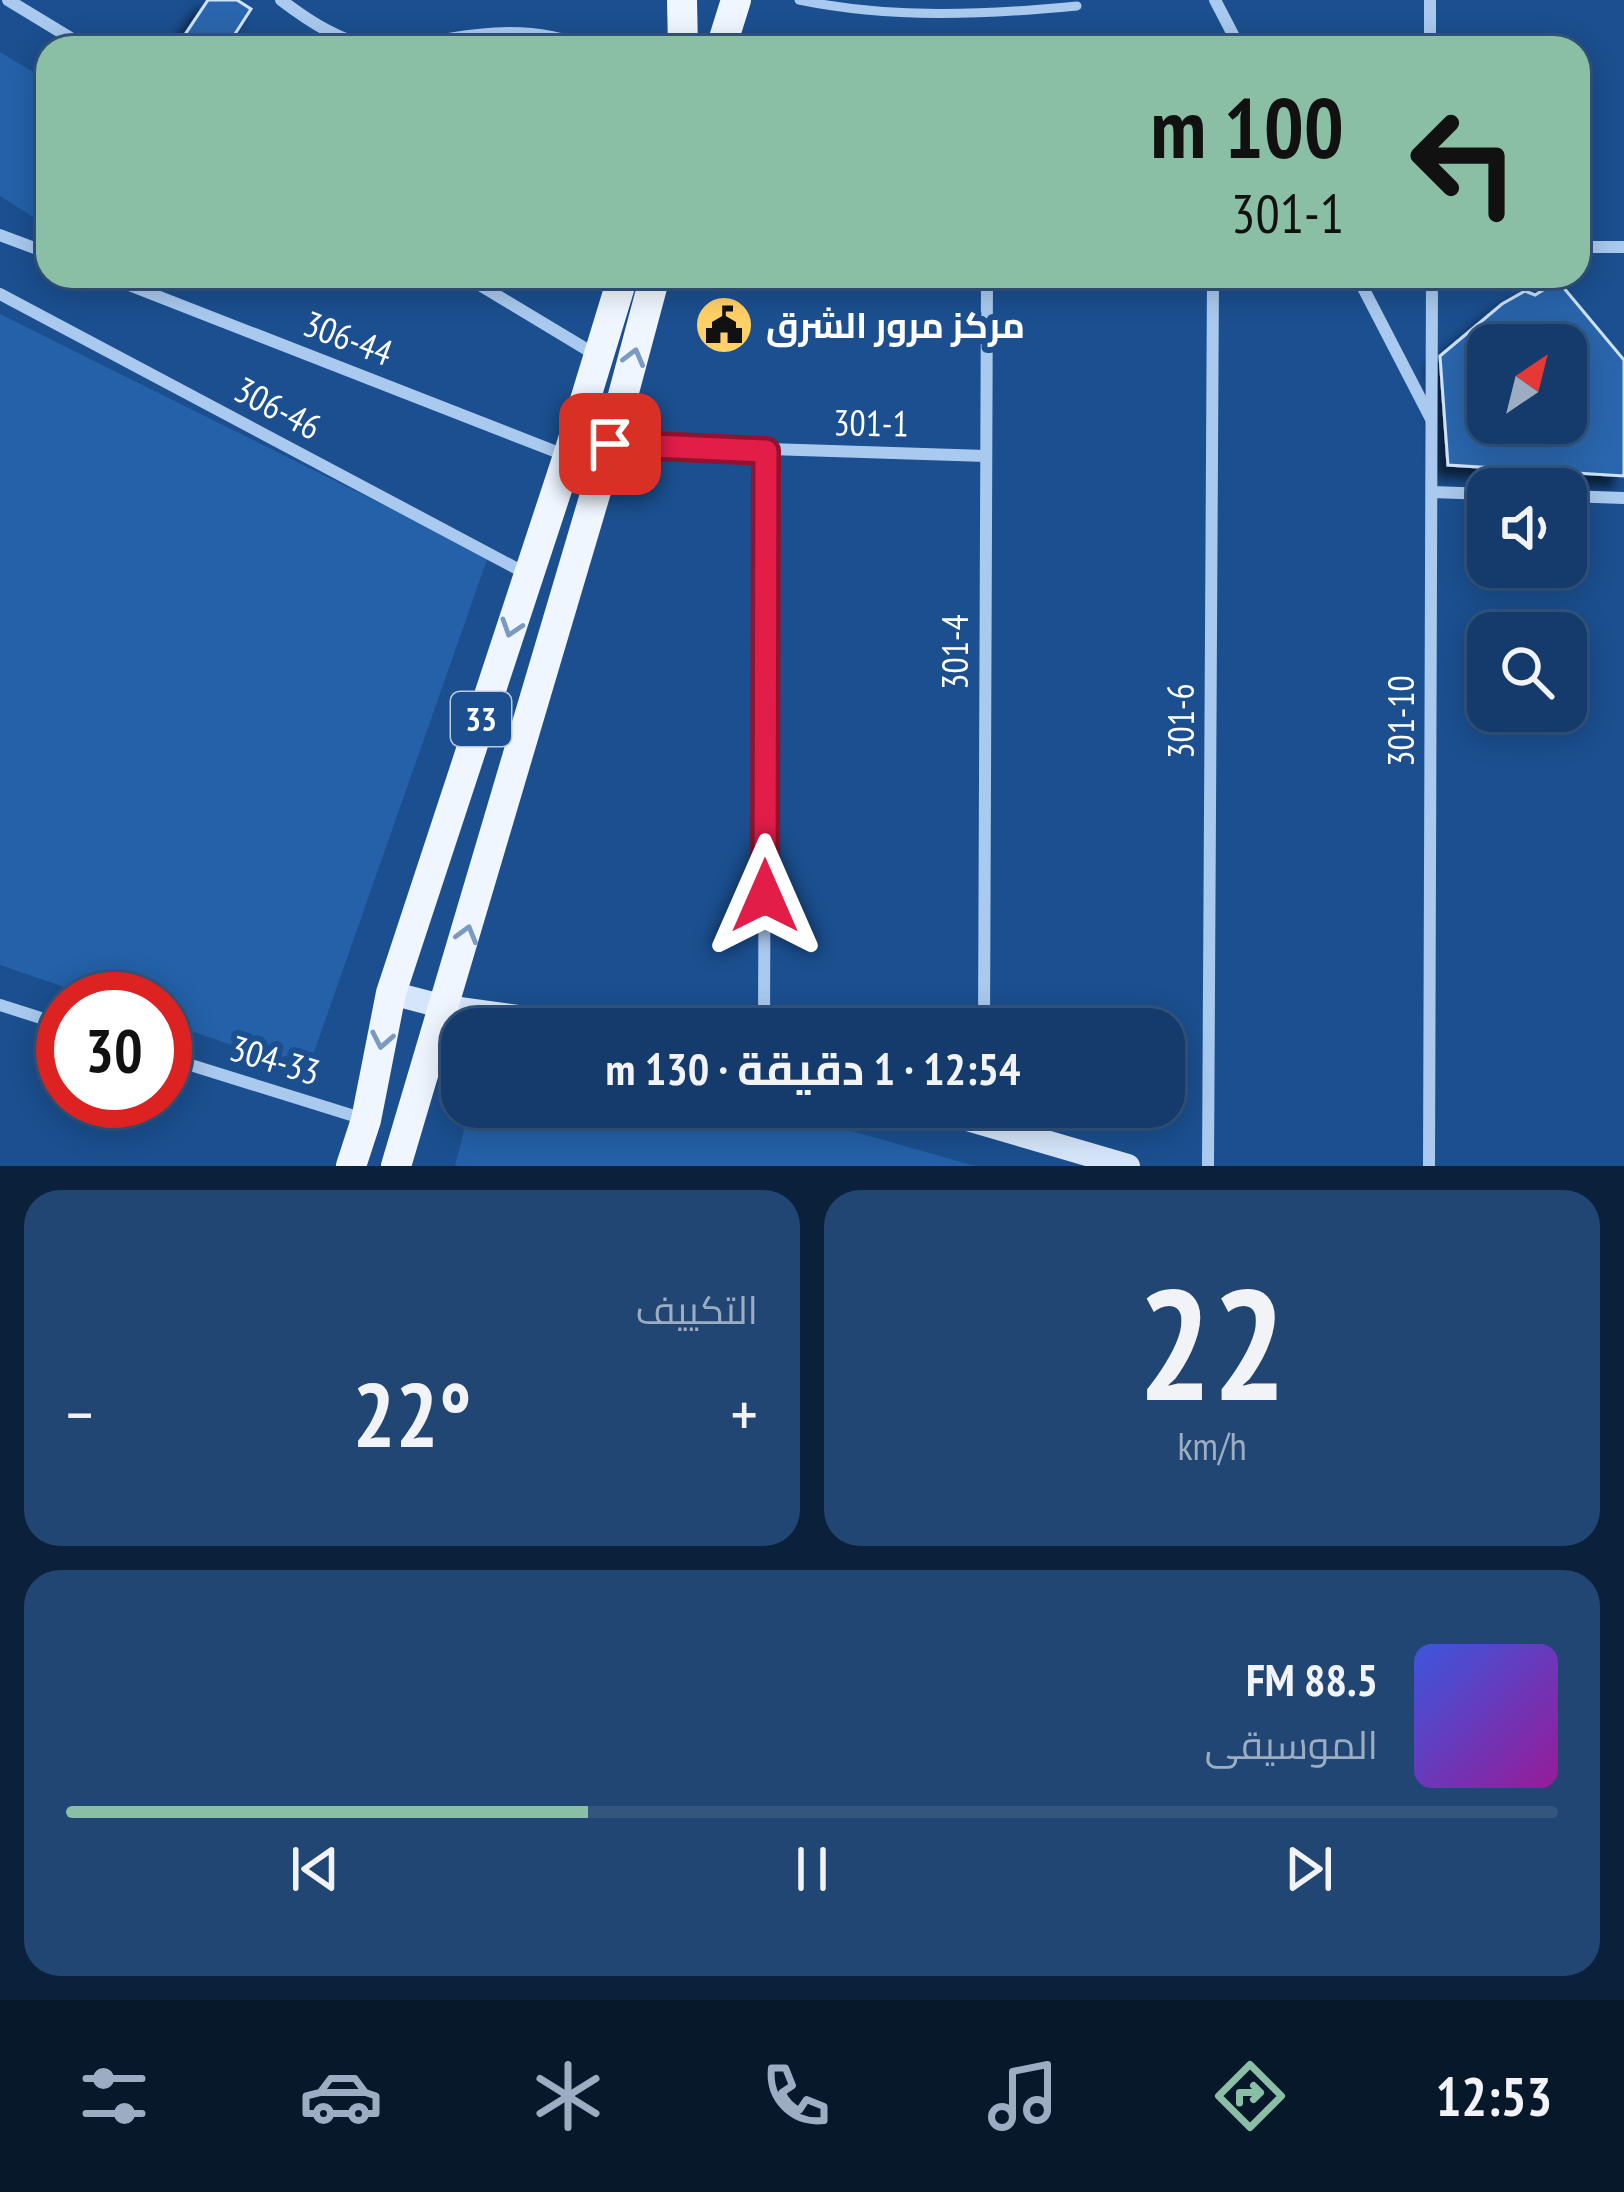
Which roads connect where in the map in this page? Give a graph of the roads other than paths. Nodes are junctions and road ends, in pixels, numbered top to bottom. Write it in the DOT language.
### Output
graph roads {
  1 [pos="8,0"];
  2 [pos="281,0"];
  3 [pos="682,0"];
  4 [pos="736,0"];
  5 [pos="800,0"];
  6 [pos="909,0"];
  7 [pos="1215,0"];
  8 [pos="1430,0"];
  9 [pos="1077,6"];
  10 [pos="902,13"];
  11 [pos="67,36"];
  12 [pos="340,36"];
  13 [pos="488,36"];
  14 [pos="546,36"];
  15 [pos="684,36"];
  16 [pos="725,36"];
  17 [pos="1234,36"];
  18 [pos="1430,36"];
  19 [pos="0,235"];
  20 [pos="1590,247"];
  21 [pos="1624,247"];
  22 [pos="36,249"];
  23 [pos="137,288"];
  24 [pos="485,288"];
  25 [pos="619,288"];
  26 [pos="648,288"];
  27 [pos="987,288"];
  28 [pos="1213,288"];
  29 [pos="1364,288"];
  30 [pos="1432,288"];
  31 [pos="0,294"];
  32 [pos="597,355"];
  33 [pos="1432,422"];
  34 [pos="610,444"];
  35 [pos="766,451"];
  36 [pos="568,456"];
  37 [pos="986,456"];
  38 [pos="1432,492"];
  39 [pos="1467,493"];
  40 [pos="1587,497"];
  41 [pos="1624,498"];
  42 [pos="528,574"];
  43 [pos="391,993"];
  44 [pos="0,1005"];
  45 [pos="446,1007"];
  46 [pos="453,1008"];
  47 [pos="764,1008"];
  48 [pos="984,1008"];
  49 [pos="36,1016"];
  50 [pos="192,1065"];
  51 [pos="366,1120"];
  52 [pos="1019,1128"];
  53 [pos="351,1166"];
  54 [pos="396,1166"];
  55 [pos="1128,1166"];
  56 [pos="1208,1166"];
  57 [pos="1430,1166"];
  1 -- 11 [label="street"];
  2 -- 12 [label="street"];
  3 -- 15 [label="main road"];
  4 -- 16 [label="main road"];
  5 -- 10 [label="lane"];
  6 -- 10 [label="lane"];
  7 -- 17 [label="street"];
  8 -- 18 [label="street"];
  9 -- 10 [label="lane"];
  13 -- 14 [label="street"];
  19 -- 22 [label="street"];
  20 -- 21 [label="street"];
  23 -- 36 [label="street, 306-44"];
  24 -- 32 [label="street"];
  25 -- 32 [label="main road, 33"];
  34 -- 26 [label="main road, 33, one-way"];
  27 -- 37 [label="street, 301-4"];
  28 -- 56 [label="street, 301-6"];
  29 -- 33 [label="street"];
  30 -- 33 [label="street, 301-10"];
  31 -- 42 [label="street, 306-46"];
  32 -- 36 [label="main road, 33"];
  33 -- 38 [label="street, 301-10"];
  34 -- 35 [label="street, 301-1"];
  45 -- 34 [label="main road, 33, one-way"];
  35 -- 37 [label="street, 301-1"];
  35 -- 47 [label="street"];
  36 -- 42 [label="main road, 33"];
  37 -- 48 [label="street, 301-4"];
  38 -- 39 [label="street"];
  38 -- 57 [label="street, 301-10"];
  40 -- 41 [label="street"];
  42 -- 43 [label="main road, 33, one-way"];
  43 -- 45 [label="main road"];
  43 -- 51 [label="main road, 33, one-way"];
  44 -- 49 [label="street"];
  45 -- 46 [label="main road"];
  45 -- 54 [label="main road, 33"];
  50 -- 51 [label="street, 304-33"];
  51 -- 53 [label="main road, 33"];
  52 -- 55 [label="main road"];
}
